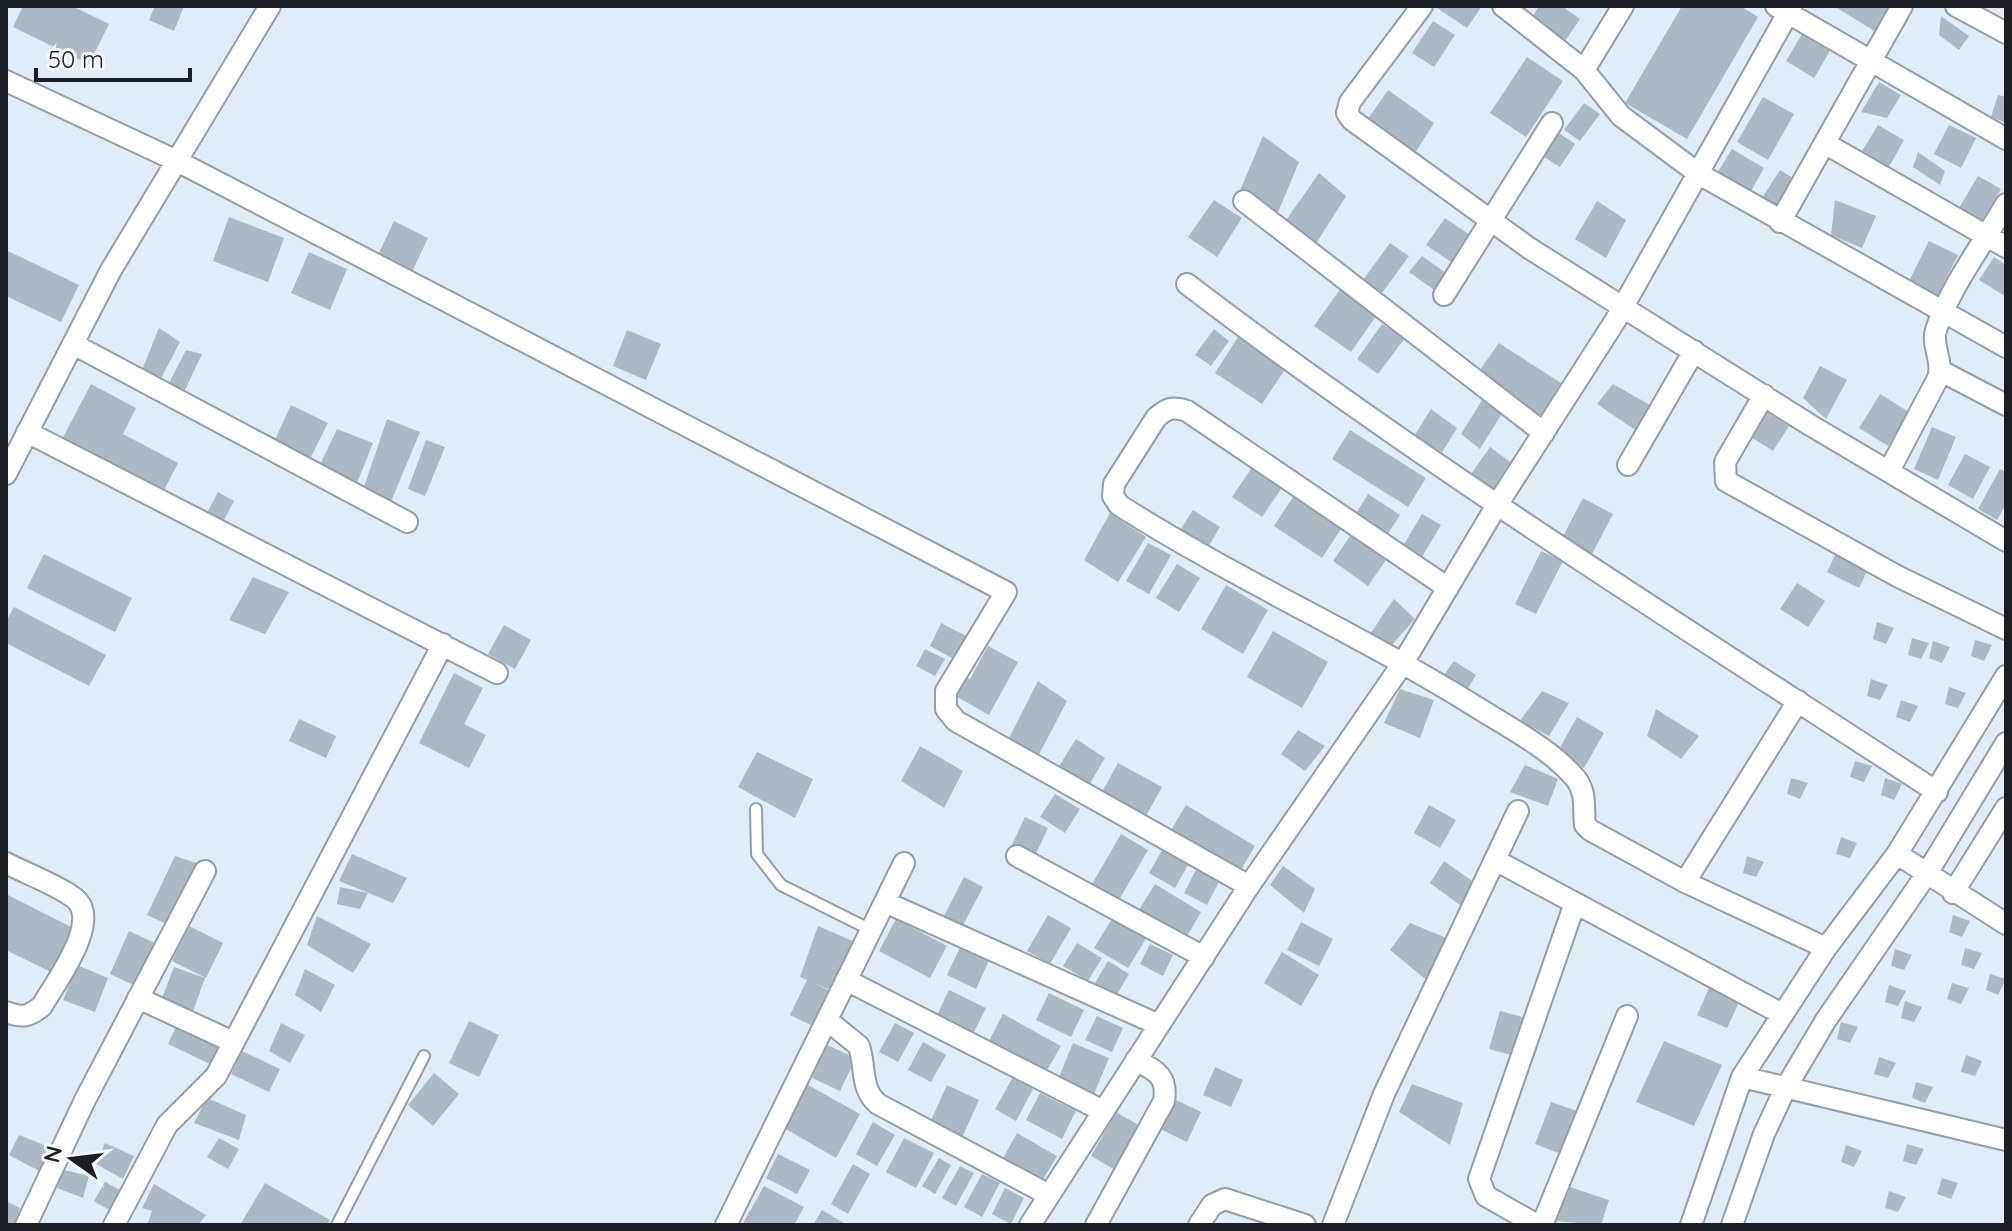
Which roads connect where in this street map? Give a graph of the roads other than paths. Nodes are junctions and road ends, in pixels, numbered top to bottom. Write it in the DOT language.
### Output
graph roads {
  1 [pos="1422,6"];
  2 [pos="1503,6"];
  3 [pos="1623,6"];
  4 [pos="1902,6"];
  5 [pos="1962,7"];
  6 [pos="1785,8"];
  7 [pos="261,9"];
  8 [pos="2006,33"];
  9 [pos="1873,61"];
  10 [pos="1584,70"];
  11 [pos="6,81"];
  12 [pos="1552,123"];
  13 [pos="2006,139"];
  14 [pos="1826,144"];
  15 [pos="177,161"];
  16 [pos="1699,174"];
  17 [pos="1244,201"];
  18 [pos="2006,204"];
  19 [pos="1491,221"];
  20 [pos="1780,222"];
  21 [pos="1987,237"];
  22 [pos="2006,247"];
  23 [pos="1187,284"];
  24 [pos="1444,295"];
  25 [pos="1623,307"];
  26 [pos="1943,312"];
  27 [pos="73,344"];
  28 [pos="2006,347"];
  29 [pos="1694,351"];
  30 [pos="1941,371"];
  31 [pos="1764,395"];
  32 [pos="2006,405"];
  33 [pos="27,432"];
  34 [pos="1544,433"];
  35 [pos="1628,465"];
  36 [pos="1889,471"];
  37 [pos="6,474"];
  38 [pos="1497,505"];
  39 [pos="407,522"];
  40 [pos="2006,541"];
  41 [pos="1448,588"];
  42 [pos="2006,629"];
  43 [pos="443,644"];
  44 [pos="1403,663"];
  45 [pos="497,673"];
  46 [pos="2006,676"];
  47 [pos="1798,701"];
  48 [pos="2006,743"];
  49 [pos="1937,792"];
  50 [pos="2006,808"];
  51 [pos="756,809"];
  52 [pos="1518,811"];
  53 [pos="1017,856"];
  54 [pos="1495,860"];
  55 [pos="6,863"];
  56 [pos="904,863"];
  57 [pos="1912,865"];
  58 [pos="205,871"];
  59 [pos="1685,882"];
  60 [pos="1249,886"];
  61 [pos="1953,893"];
  62 [pos="885,902"];
  63 [pos="1575,903"];
  64 [pos="2006,924"];
  65 [pos="871,930"];
  66 [pos="1826,948"];
  67 [pos="1204,957"];
  68 [pos="846,980"];
  69 [pos="138,998"];
  70 [pos="6,1012"];
  71 [pos="1782,1014"];
  72 [pos="1627,1016"];
  73 [pos="827,1020"];
  74 [pos="1159,1025"];
  75 [pos="233,1042"];
  76 [pos="424,1056"];
  77 [pos="1136,1060"];
  78 [pos="1749,1079"];
  79 [pos="1781,1088"];
  80 [pos="1103,1111"];
  81 [pos="2006,1140"];
  82 [pos="1049,1195"];
  83 [pos="26,1225"];
  84 [pos="114,1225"];
  85 [pos="337,1225"];
  86 [pos="726,1225"];
  87 [pos="1030,1225"];
  88 [pos="1096,1225"];
  89 [pos="1199,1225"];
  90 [pos="1305,1225"];
  91 [pos="1333,1225"];
  92 [pos="1540,1225"];
  93 [pos="1691,1225"];
  94 [pos="1732,1225"];
  1 -- 19 [label="street"];
  2 -- 10 [label="street"];
  3 -- 10 [label="street"];
  4 -- 9 [label="street"];
  5 -- 8 [label="street"];
  6 -- 9 [label="street"];
  6 -- 16 [label="street"];
  7 -- 15 [label="street"];
  9 -- 13 [label="street"];
  9 -- 14 [label="street"];
  10 -- 16 [label="street"];
  11 -- 15 [label="street"];
  12 -- 19 [label="street"];
  14 -- 20 [label="street"];
  14 -- 21 [label="street"];
  15 -- 27 [label="street"];
  15 -- 60 [label="street"];
  16 -- 20 [label="street"];
  16 -- 25 [label="street"];
  17 -- 34 [label="street"];
  18 -- 21 [label="street"];
  19 -- 24 [label="street"];
  19 -- 25 [label="street"];
  20 -- 26 [label="street"];
  21 -- 22 [label="street"];
  21 -- 26 [label="street"];
  23 -- 38 [label="street"];
  25 -- 29 [label="street"];
  25 -- 34 [label="street"];
  26 -- 28 [label="street"];
  26 -- 30 [label="street"];
  27 -- 33 [label="street"];
  27 -- 39 [label="street"];
  29 -- 31 [label="street"];
  29 -- 35 [label="street"];
  30 -- 32 [label="street"];
  30 -- 36 [label="street"];
  31 -- 36 [label="street"];
  31 -- 42 [label="street"];
  33 -- 37 [label="street"];
  33 -- 43 [label="street"];
  34 -- 38 [label="street"];
  36 -- 40 [label="street"];
  38 -- 41 [label="street"];
  38 -- 47 [label="street"];
  41 -- 44 [label="street"];
  41 -- 44 [label="street"];
  43 -- 45 [label="street"];
  43 -- 75 [label="street"];
  44 -- 59 [label="street"];
  44 -- 60 [label="street"];
  46 -- 49 [label="street"];
  47 -- 49 [label="street"];
  47 -- 59 [label="street"];
  48 -- 57 [label="street"];
  49 -- 57 [label="street"];
  50 -- 61 [label="street"];
  51 -- 65 [label="lane"];
  52 -- 54 [label="street"];
  53 -- 67 [label="street"];
  54 -- 63 [label="street"];
  54 -- 91 [label="street"];
  55 -- 70 [label="street"];
  56 -- 62 [label="street"];
  57 -- 61 [label="street"];
  57 -- 66 [label="street"];
  57 -- 79 [label="street"];
  58 -- 69 [label="street"];
  59 -- 66 [label="street"];
  60 -- 67 [label="street"];
  61 -- 64 [label="street"];
  62 -- 65 [label="street"];
  62 -- 74 [label="street"];
  63 -- 71 [label="street"];
  63 -- 92 [label="street"];
  65 -- 68 [label="street"];
  66 -- 71 [label="street"];
  67 -- 74 [label="street"];
  68 -- 73 [label="street"];
  68 -- 80 [label="street"];
  69 -- 75 [label="street"];
  69 -- 83 [label="street"];
  71 -- 78 [label="street"];
  72 -- 92 [label="street"];
  73 -- 82 [label="street"];
  73 -- 86 [label="street"];
  74 -- 77 [label="street"];
  75 -- 84 [label="street"];
  76 -- 85 [label="lane"];
  77 -- 80 [label="street"];
  77 -- 88 [label="street"];
  78 -- 79 [label="street"];
  78 -- 93 [label="street"];
  79 -- 81 [label="street"];
  79 -- 94 [label="street"];
  80 -- 82 [label="street"];
  82 -- 87 [label="street"];
  89 -- 90 [label="street"];
}
